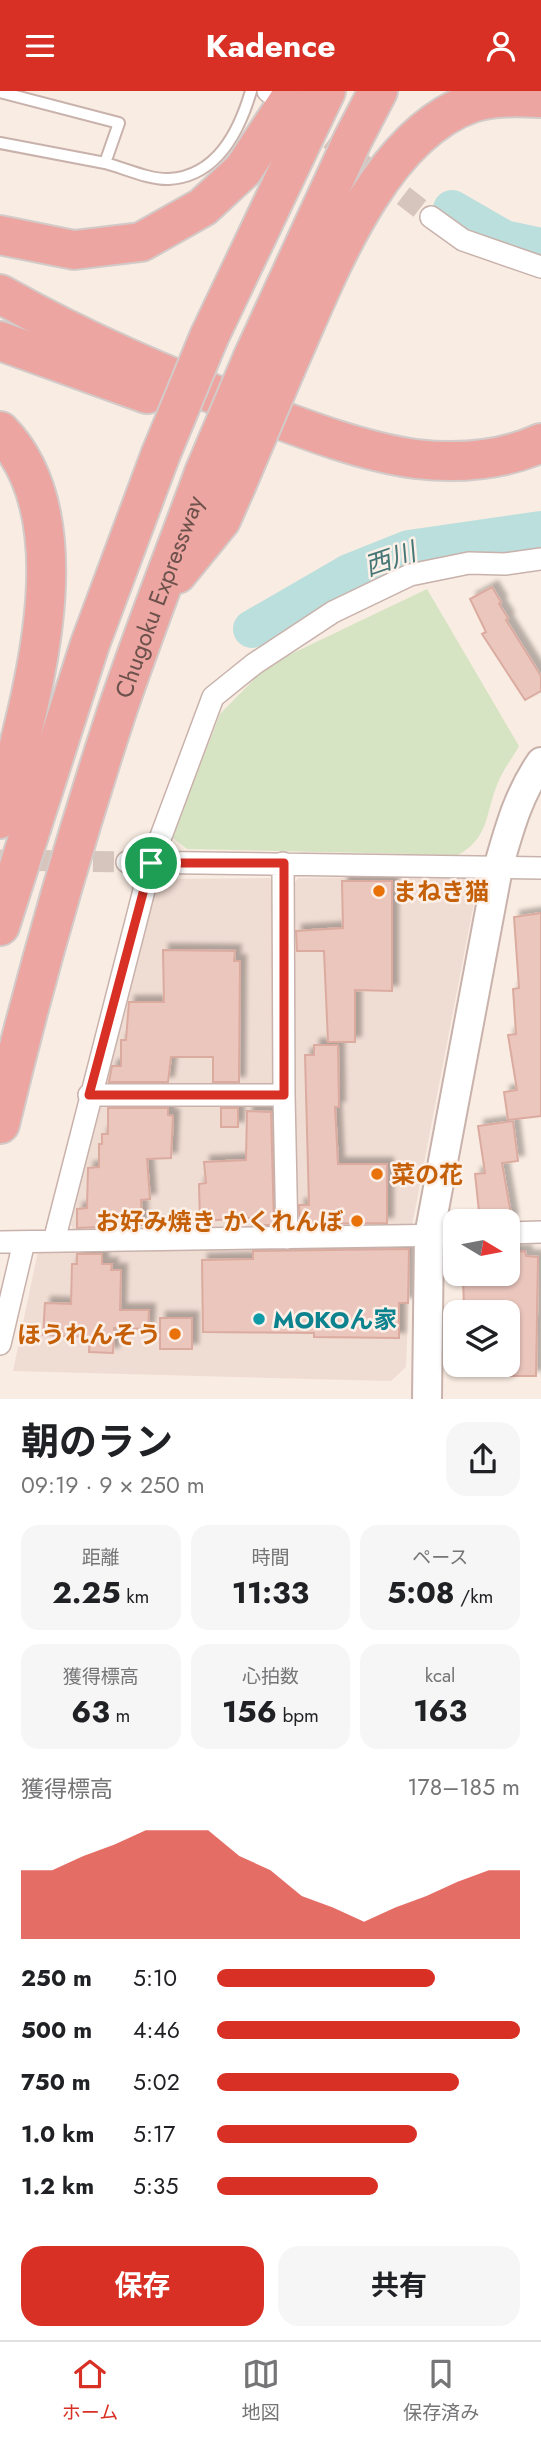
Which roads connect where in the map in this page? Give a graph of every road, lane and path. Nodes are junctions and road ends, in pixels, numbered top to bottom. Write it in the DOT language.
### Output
graph roads {
  1 [pos="251,91"];
  2 [pos="295,91"];
  3 [pos="326,91"];
  4 [pos="378,91"];
  5 [pos="0,92"];
  6 [pos="541,98"];
  7 [pos="0,143"];
  8 [pos="106,163"];
  9 [pos="431,217"];
  10 [pos="0,235"];
  11 [pos="541,267"];
  12 [pos="0,294"];
  13 [pos="0,341"];
  14 [pos="270,362"];
  15 [pos="0,431"];
  16 [pos="541,443"];
  17 [pos="541,471"];
  18 [pos="541,559"];
  19 [pos="541,762"];
  20 [pos="0,819"];
  21 [pos="127,863"];
  22 [pos="151,863"];
  23 [pos="284,863"];
  24 [pos="498,868"];
  25 [pos="541,868"];
  26 [pos="0,926"];
  27 [pos="89,1095"];
  28 [pos="284,1095"];
  29 [pos="0,1124"];
  30 [pos="541,1232"];
  31 [pos="520,1233"];
  32 [pos="442,1236"];
  33 [pos="287,1238"];
  34 [pos="54,1241"];
  35 [pos="0,1242"];
  36 [pos="24,1242"];
  37 [pos="0,1344"];
  38 [pos="427,1398"];
  1 -- 8 [label="lane"];
  2 -- 10 [label="highway"];
  3 -- 26 [label="highway, Chugoku Expressway, bridge"];
  4 -- 14 [label="highway, Chugoku Expressway"];
  5 -- 8 [label="lane"];
  6 -- 14 [label="highway"];
  7 -- 8 [label="lane"];
  9 -- 11 [label="street"];
  12 -- 16 [label="highway"];
  13 -- 17 [label="highway"];
  14 -- 29 [label="highway, Chugoku Expressway, bridge"];
  15 -- 20 [label="highway"];
  18 -- 22 [label="street"];
  19 -- 24 [label="street"];
  21 -- 22 [label="street"];
  22 -- 23 [label="street"];
  22 -- 27 [label="street"];
  23 -- 24 [label="street"];
  23 -- 28 [label="street"];
  24 -- 25 [label="street"];
  24 -- 32 [label="street"];
  27 -- 28 [label="street"];
  27 -- 34 [label="street"];
  28 -- 33 [label="street"];
  30 -- 31 [label="street"];
  32 -- 33 [label="street"];
  32 -- 38 [label="street"];
  33 -- 34 [label="street"];
  34 -- 36 [label="street"];
  35 -- 36 [label="street"];
  36 -- 37 [label="street"];
}
